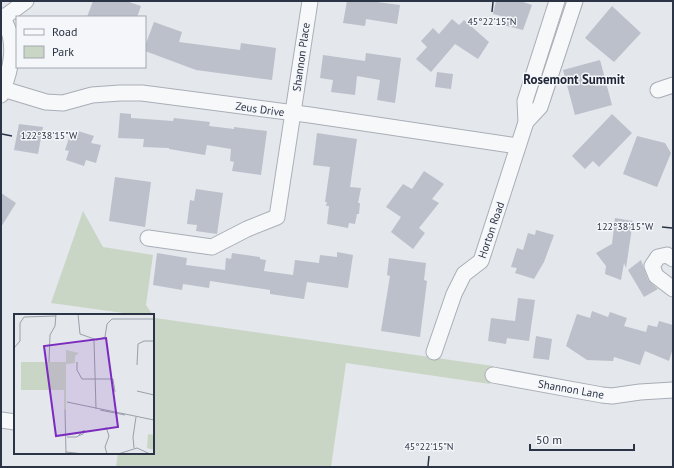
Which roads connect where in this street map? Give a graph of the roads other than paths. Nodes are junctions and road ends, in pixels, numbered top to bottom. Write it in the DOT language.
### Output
graph roads {
  1 [pos="26,1"];
  2 [pos="310,1"];
  3 [pos="557,1"];
  4 [pos="575,1"];
  5 [pos="2,17"];
  6 [pos="673,85"];
  7 [pos="658,90"];
  8 [pos="2,92"];
  9 [pos="293,113"];
  10 [pos="526,122"];
  11 [pos="518,146"];
  12 [pos="148,238"];
  13 [pos="673,259"];
  14 [pos="673,289"];
  15 [pos="434,352"];
  16 [pos="493,375"];
  17 [pos="673,390"];
  18 [pos="1,420"];
  19 [pos="14,422"];
  1 -- 5 [label="street"];
  2 -- 9 [label="street, Shannon Place"];
  3 -- 10 [label="street, Horton Road"];
  4 -- 10 [label="street, Horton Road"];
  5 -- 8 [label="street"];
  6 -- 7 [label="street"];
  8 -- 9 [label="street, Zeus Drive"];
  9 -- 11 [label="street, Zeus Drive"];
  9 -- 12 [label="street, Shannon Place"];
  10 -- 11 [label="street, Horton Road"];
  11 -- 15 [label="street, Horton Road"];
  13 -- 14 [label="street"];
  16 -- 17 [label="street, Shannon Lane"];
  18 -- 19 [label="street"];
}
